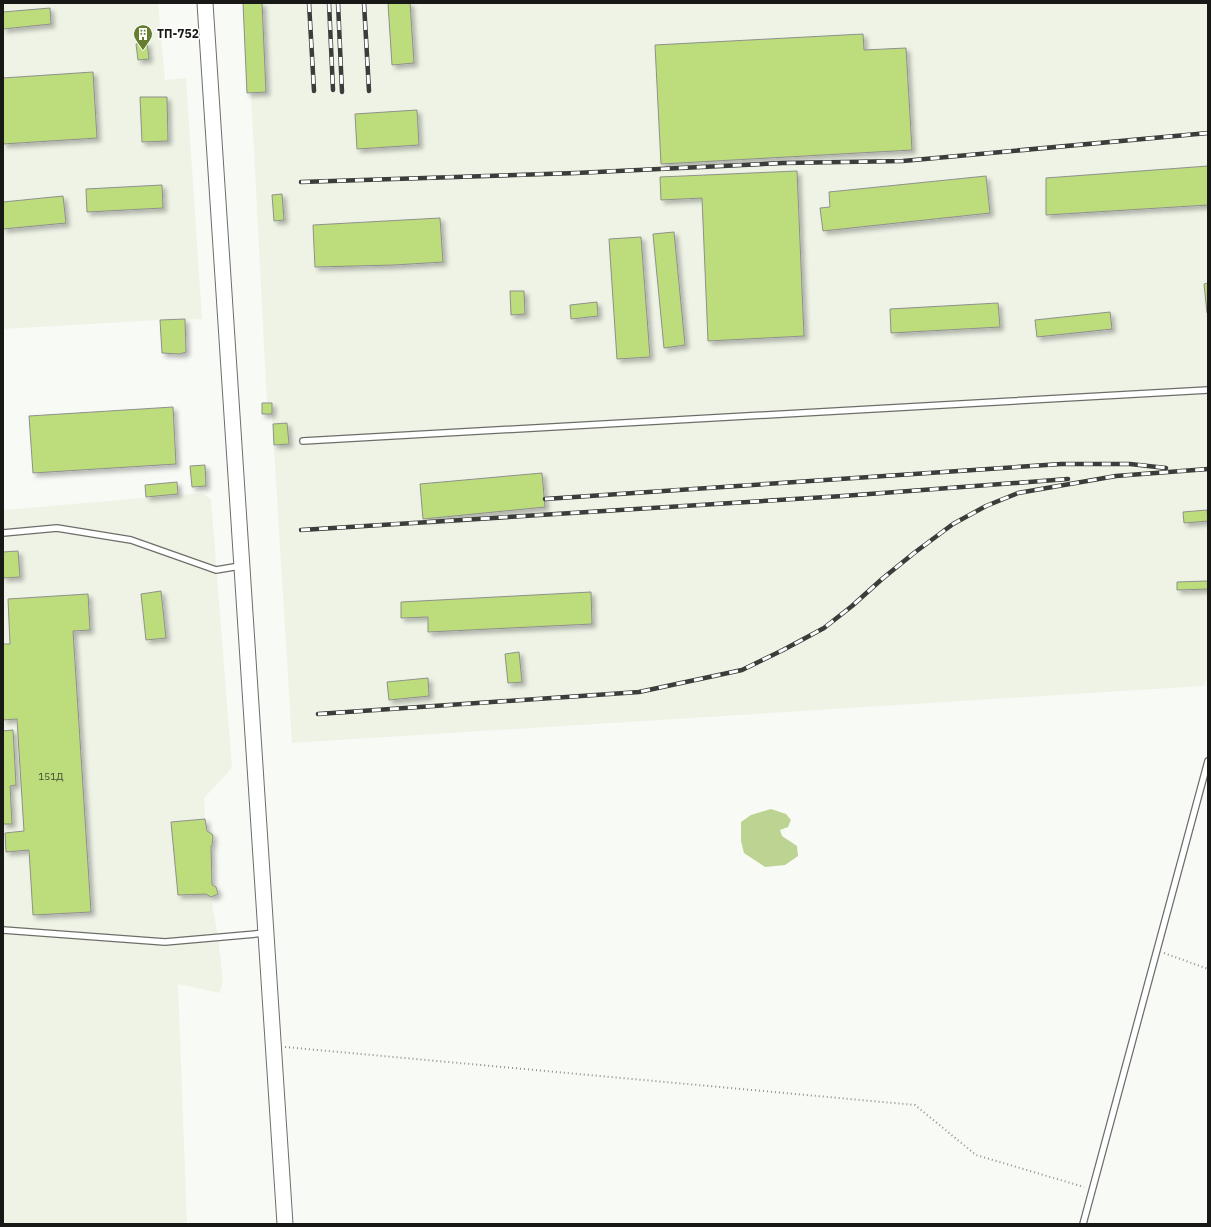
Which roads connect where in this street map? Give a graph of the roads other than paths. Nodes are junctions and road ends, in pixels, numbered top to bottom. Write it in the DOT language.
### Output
graph roads {
  1 [pos="204,3"];
  2 [pos="1208,390"];
  3 [pos="303,441"];
  4 [pos="3,533"];
  5 [pos="242,566"];
  6 [pos="1208,761"];
  7 [pos="3,930"];
  8 [pos="266,933"];
  9 [pos="285,1224"];
  10 [pos="1083,1224"];
  1 -- 5 [label="main road"];
  2 -- 3 [label="lane"];
  4 -- 5 [label="lane"];
  5 -- 8 [label="main road"];
  6 -- 10 [label="lane"];
  7 -- 8 [label="lane"];
  8 -- 9 [label="main road"];
}
